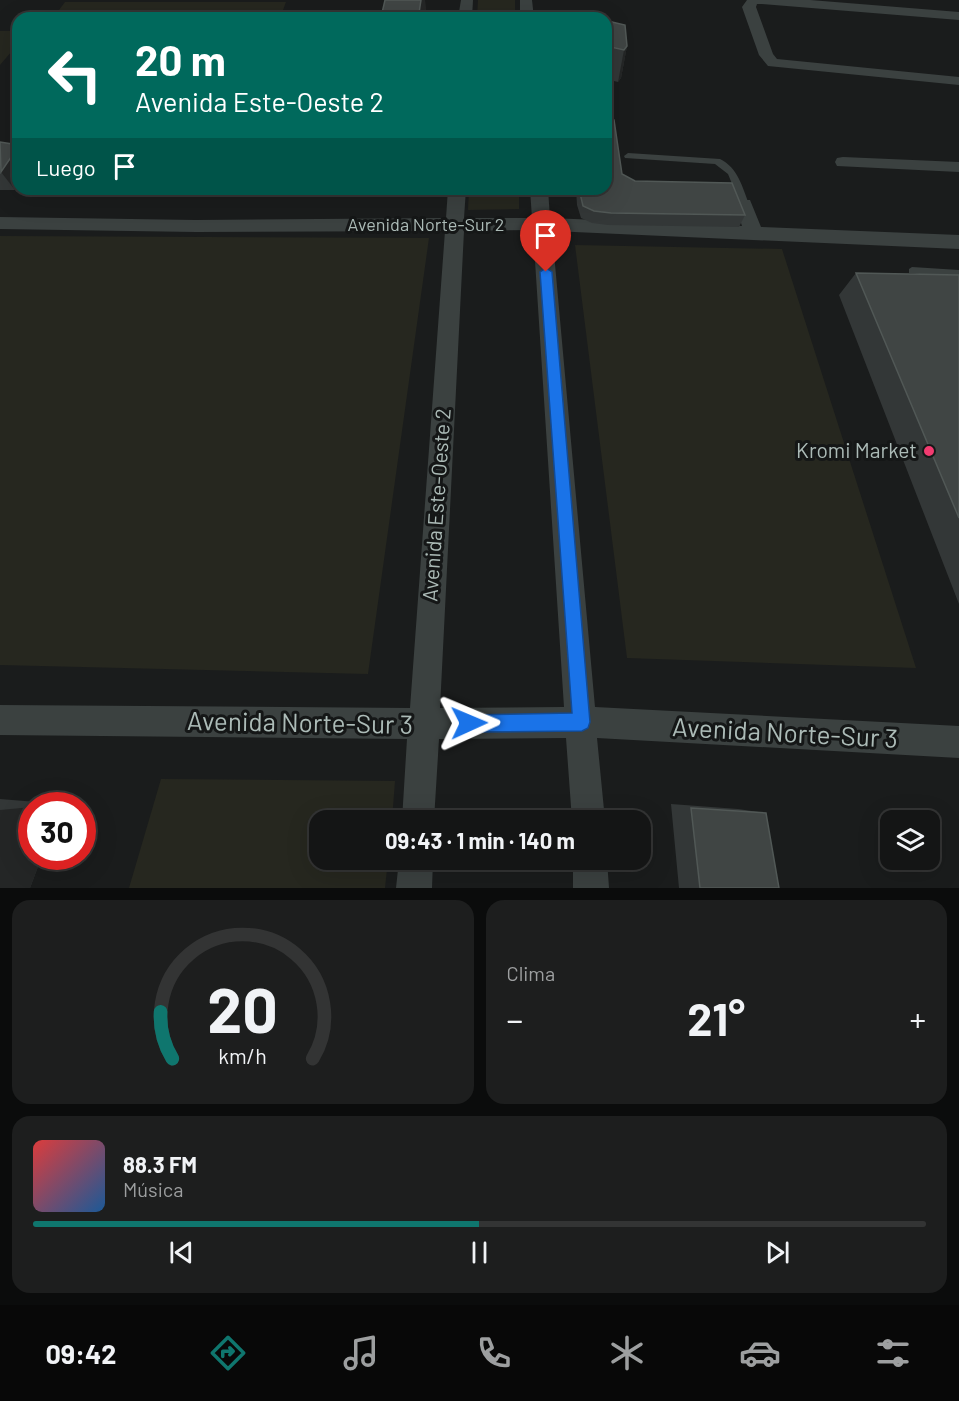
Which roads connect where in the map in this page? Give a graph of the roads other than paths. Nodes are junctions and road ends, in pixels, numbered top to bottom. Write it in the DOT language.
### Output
graph roads {
  1 [pos="959,16"];
  2 [pos="959,81"];
  3 [pos="922,153"];
  4 [pos="959,154"];
  5 [pos="628,156"];
  6 [pos="843,162"];
  7 [pos="959,167"];
  8 [pos="457,195"];
  9 [pos="540,195"];
  10 [pos="744,204"];
  11 [pos="0,224"];
  12 [pos="542,224"];
  13 [pos="455,225"];
  14 [pos="754,234"];
  15 [pos="959,242"];
  16 [pos="912,271"];
  17 [pos="959,274"];
  18 [pos="0,720"];
  19 [pos="582,722"];
  20 [pos="423,724"];
  21 [pos="959,742"];
  22 [pos="419,810"];
  23 [pos="587,810"];
  24 [pos="415,870"];
  25 [pos="590,870"];
  26 [pos="414,888"];
  27 [pos="591,888"];
  1 -- 2 [label="street"];
  3 -- 4 [label="street"];
  5 -- 10 [label="lane"];
  6 -- 7 [label="street"];
  8 -- 13 [label="street, Avenida Este-Oeste 2"];
  9 -- 12 [label="street"];
  10 -- 14 [label="street"];
  11 -- 13 [label="street, Avenida Norte-Sur 2"];
  12 -- 13 [label="street, Avenida Norte-Sur 2"];
  12 -- 14 [label="street, Avenida Norte-Sur 2"];
  12 -- 19 [label="street"];
  13 -- 20 [label="street, Avenida Este-Oeste 2"];
  14 -- 15 [label="street, Avenida Norte-Sur 2"];
  16 -- 17 [label="lane"];
  18 -- 20 [label="street, Avenida Norte-Sur 3"];
  19 -- 20 [label="street, Avenida Norte-Sur 3"];
  19 -- 21 [label="street, Avenida Norte-Sur 3"];
  19 -- 23 [label="street"];
  20 -- 22 [label="street, Avenida Este-Oeste 2"];
  24 -- 26 [label="street"];
  25 -- 27 [label="street"];
}
